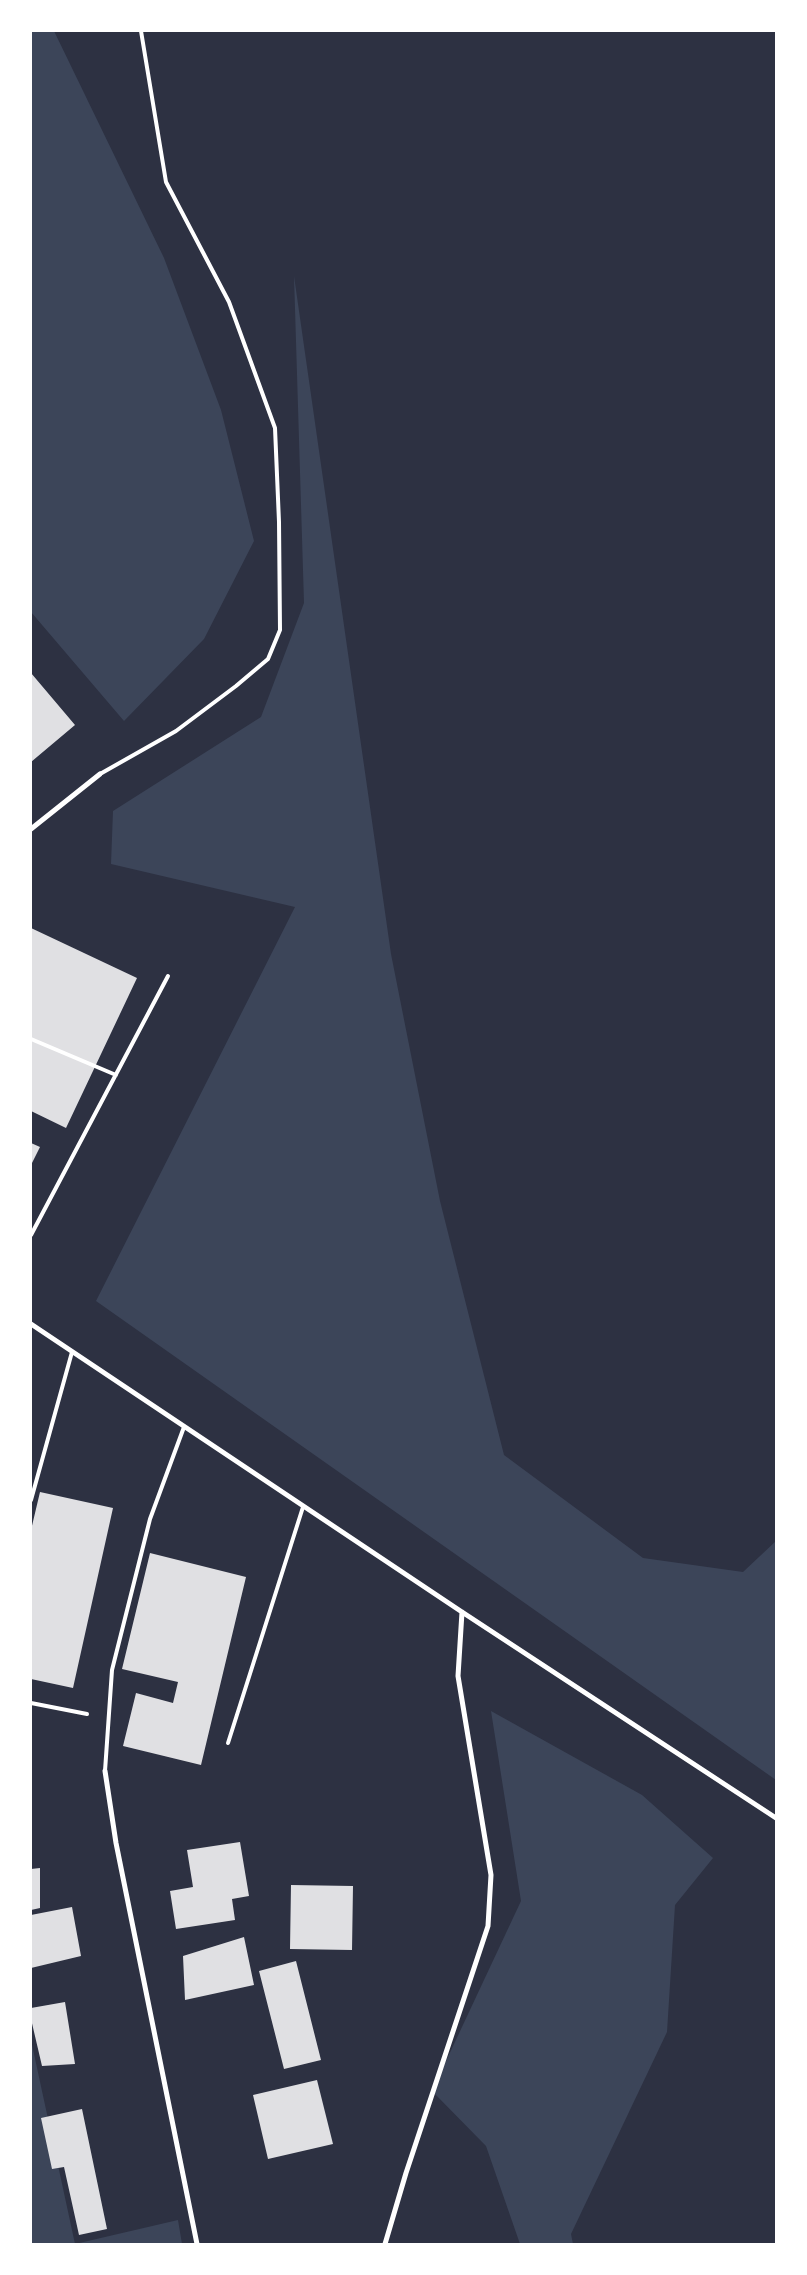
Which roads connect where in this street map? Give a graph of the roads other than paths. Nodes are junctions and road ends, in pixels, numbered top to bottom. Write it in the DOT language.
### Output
graph roads {
  1 [pos="141,31"];
  2 [pos="100,774"];
  3 [pos="31,829"];
  4 [pos="168,976"];
  5 [pos="31,1039"];
  6 [pos="116,1075"];
  7 [pos="31,1235"];
  8 [pos="31,1324"];
  9 [pos="72,1352"];
  10 [pos="184,1427"];
  11 [pos="31,1500"];
  12 [pos="303,1507"];
  13 [pos="462,1612"];
  14 [pos="31,1703"];
  15 [pos="87,1714"];
  16 [pos="228,1743"];
  17 [pos="105,1771"];
  18 [pos="776,1818"];
  19 [pos="197,2244"];
  20 [pos="385,2244"];
  1 -- 2 [label="lane"];
  2 -- 3 [label="street"];
  4 -- 6 [label="lane"];
  5 -- 6 [label="lane"];
  6 -- 7 [label="lane"];
  8 -- 9 [label="street"];
  9 -- 10 [label="street"];
  9 -- 11 [label="lane"];
  10 -- 12 [label="street"];
  10 -- 17 [label="lane"];
  12 -- 13 [label="street"];
  12 -- 16 [label="lane"];
  13 -- 18 [label="street"];
  13 -- 20 [label="street"];
  14 -- 15 [label="lane"];
  17 -- 19 [label="street"];
}
